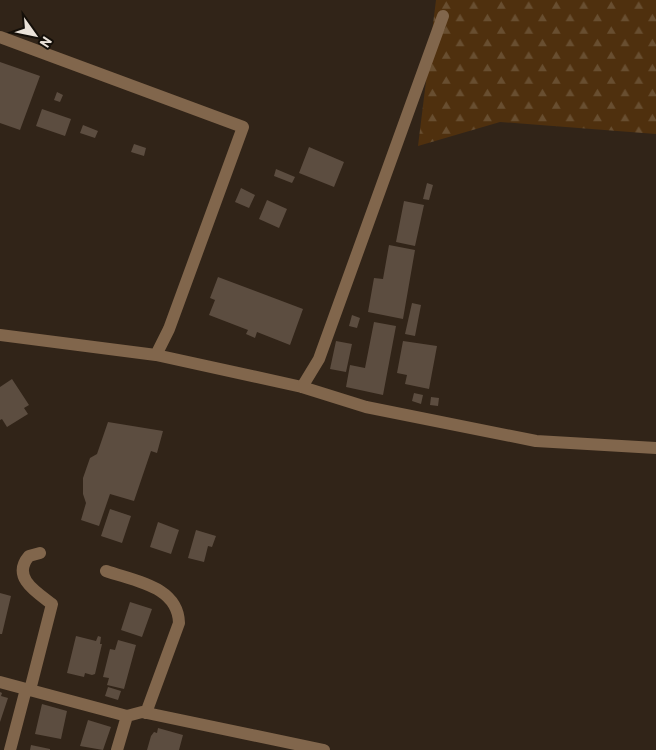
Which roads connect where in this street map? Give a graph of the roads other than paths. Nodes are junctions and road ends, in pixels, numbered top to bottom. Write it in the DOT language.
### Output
graph roads {
  1 [pos="443,16"];
  2 [pos="0,37"];
  3 [pos="0,335"];
  4 [pos="156,355"];
  5 [pos="302,387"];
  6 [pos="656,448"];
  7 [pos="40,553"];
  8 [pos="106,571"];
  9 [pos="0,682"];
  10 [pos="28,689"];
  11 [pos="146,713"];
  12 [pos="127,716"];
  13 [pos="10,750"];
  14 [pos="117,750"];
  15 [pos="324,750"];
  1 -- 5 [label="street"];
  2 -- 4 [label="street"];
  3 -- 4 [label="street"];
  4 -- 5 [label="street"];
  5 -- 6 [label="street"];
  7 -- 10 [label="street"];
  8 -- 11 [label="street"];
  9 -- 10 [label="street"];
  10 -- 12 [label="street"];
  10 -- 13 [label="street"];
  11 -- 12 [label="street"];
  11 -- 15 [label="street"];
  12 -- 14 [label="street"];
}
